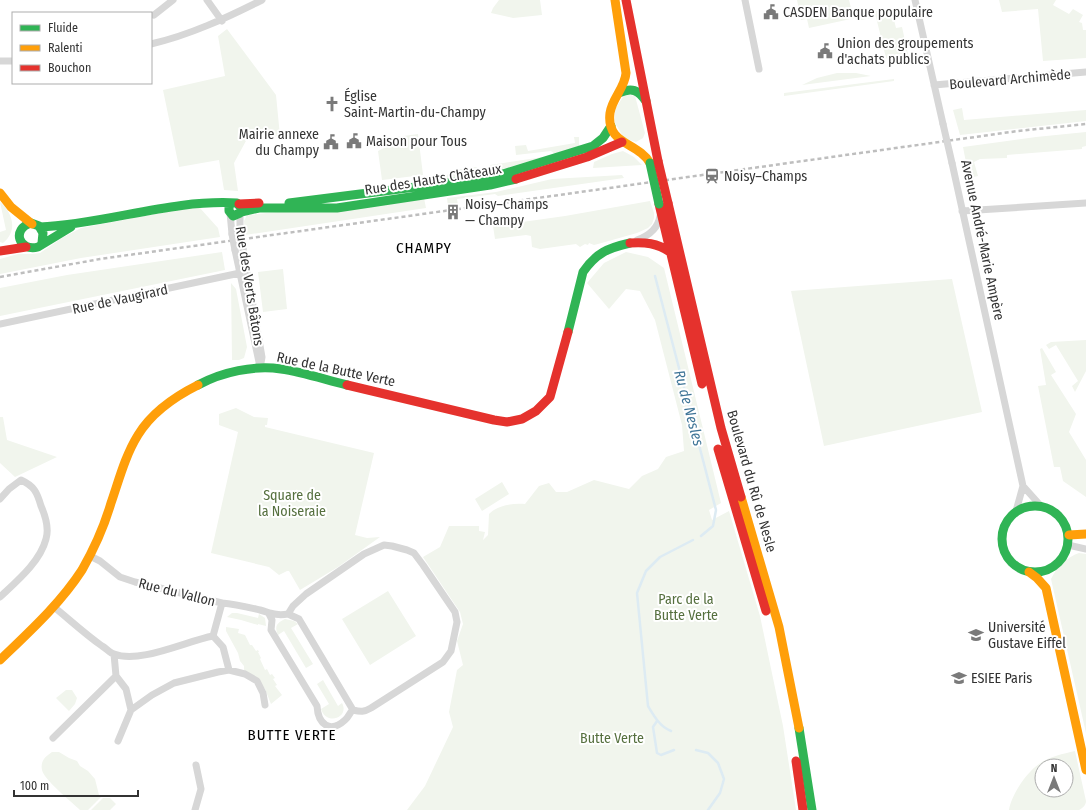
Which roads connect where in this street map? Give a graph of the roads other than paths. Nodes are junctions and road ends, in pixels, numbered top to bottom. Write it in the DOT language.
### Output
graph roads {
  1 [pos="173,0"];
  2 [pos="207,0"];
  3 [pos="262,0"];
  4 [pos="615,0"];
  5 [pos="626,0"];
  6 [pos="745,0"];
  7 [pos="915,0"];
  8 [pos="154,15"];
  9 [pos="222,20"];
  10 [pos="152,44"];
  11 [pos="0,61"];
  12 [pos="12,61"];
  13 [pos="759,69"];
  14 [pos="1086,72"];
  15 [pos="934,85"];
  16 [pos="619,93"];
  17 [pos="646,101"];
  18 [pos="650,125"];
  19 [pos="611,126"];
  20 [pos="622,142"];
  21 [pos="654,162"];
  22 [pos="0,193"];
  23 [pos="1086,203"];
  24 [pos="663,206"];
  25 [pos="11,207"];
  26 [pos="235,210"];
  27 [pos="962,211"];
  28 [pos="36,225"];
  29 [pos="75,225"];
  30 [pos="20,232"];
  31 [pos="42,243"];
  32 [pos="630,243"];
  33 [pos="26,247"];
  34 [pos="2,250"];
  35 [pos="670,252"];
  36 [pos="240,273"];
  37 [pos="0,324"];
  38 [pos="255,345"];
  39 [pos="262,357"];
  40 [pos="260,368"];
  41 [pos="281,369"];
  42 [pos="242,371"];
  43 [pos="1023,486"];
  44 [pos="0,499"];
  45 [pos="1040,505"];
  46 [pos="1016,511"];
  47 [pos="1086,534"];
  48 [pos="1069,535"];
  49 [pos="1068,545"];
  50 [pos="1086,549"];
  51 [pos="90,556"];
  52 [pos="1054,567"];
  53 [pos="1029,572"];
  54 [pos="1046,588"];
  55 [pos="0,597"];
  56 [pos="222,603"];
  57 [pos="54,607"];
  58 [pos="269,614"];
  59 [pos="288,614"];
  60 [pos="213,636"];
  61 [pos="114,654"];
  62 [pos="0,660"];
  63 [pos="229,670"];
  64 [pos="116,676"];
  65 [pos="265,705"];
  66 [pos="131,710"];
  67 [pos="354,710"];
  68 [pos="53,738"];
  69 [pos="118,741"];
  70 [pos="196,765"];
  71 [pos="1086,770"];
  72 [pos="195,810"];
  73 [pos="803,810"];
  74 [pos="812,810"];
  1 -- 8 [label="street"];
  2 -- 9 [label="street"];
  3 -- 9 [label="street"];
  4 -- 16 [label="street"];
  5 -- 17 [label="street"];
  6 -- 13 [label="street"];
  7 -- 15 [label="street, Avenue André-Marie Ampère"];
  9 -- 10 [label="street"];
  11 -- 12 [label="street"];
  14 -- 15 [label="street, Boulevard Archimède"];
  15 -- 27 [label="street, Avenue André-Marie Ampère, bridge"];
  16 -- 17 [label="street"];
  16 -- 19 [label="street"];
  17 -- 18 [label="street"];
  18 -- 20 [label="street"];
  18 -- 21 [label="street"];
  19 -- 20 [label="street"];
  19 -- 26 [label="street, Rue des Hauts Châteaux"];
  20 -- 21 [label="street"];
  20 -- 26 [label="street, Rue des Hauts Châteaux"];
  21 -- 24 [label="street, bridge"];
  22 -- 25 [label="street"];
  23 -- 27 [label="street"];
  24 -- 32 [label="street, Rue de la Butte Verte"];
  24 -- 35 [label="street"];
  24 -- 74 [label="street, Boulevard du Rû de Nesle"];
  25 -- 28 [label="street"];
  25 -- 30 [label="street"];
  26 -- 29 [label="street, Rue des Hauts Châteaux"];
  26 -- 36 [label="street, Rue des Verts Bâtons, bridge"];
  26 -- 39 [label="street, Rue des Verts Bâtons, bridge"];
  27 -- 43 [label="street, Avenue André-Marie Ampère"];
  28 -- 29 [label="street, Rue des Hauts Châteaux"];
  28 -- 30 [label="street"];
  28 -- 31 [label="street"];
  29 -- 31 [label="street, Rue des Hauts Châteaux"];
  30 -- 33 [label="street"];
  30 -- 34 [label="street"];
  31 -- 33 [label="street"];
  32 -- 35 [label="street"];
  32 -- 41 [label="street, Rue de la Butte Verte"];
  33 -- 34 [label="street"];
  35 -- 73 [label="street"];
  36 -- 37 [label="street, Rue de Vaugirard"];
  36 -- 38 [label="street, Rue des Verts Bâtons"];
  38 -- 40 [label="street, Rue des Verts Bâtons"];
  38 -- 42 [label="street, Rue des Verts Bâtons"];
  39 -- 40 [label="street, Rue des Verts Bâtons"];
  39 -- 41 [label="street, Rue des Verts Bâtons"];
  40 -- 41 [label="street, Rue de la Butte Verte"];
  40 -- 42 [label="street, Rue de la Butte Verte"];
  42 -- 51 [label="street, Rue de la Butte Verte"];
  43 -- 45 [label="street, Avenue André-Marie Ampère"];
  43 -- 46 [label="street, Avenue André-Marie Ampère"];
  44 -- 55 [label="street"];
  45 -- 46 [label="street"];
  45 -- 48 [label="street"];
  46 -- 53 [label="street"];
  47 -- 48 [label="street"];
  48 -- 49 [label="street"];
  49 -- 50 [label="street"];
  49 -- 52 [label="street"];
  51 -- 56 [label="street, Rue du Vallon"];
  51 -- 57 [label="street, Rue de la Butte Verte"];
  52 -- 53 [label="street"];
  52 -- 54 [label="street"];
  53 -- 54 [label="street"];
  54 -- 71 [label="street"];
  56 -- 58 [label="street, Rue du Vallon"];
  56 -- 60 [label="street"];
  57 -- 61 [label="street"];
  57 -- 62 [label="street, Rue de la Butte Verte"];
  58 -- 59 [label="street, Rue du Vallon"];
  58 -- 67 [label="street"];
  59 -- 67 [label="street"];
  59 -- 67 [label="street"];
  60 -- 61 [label="street"];
  60 -- 63 [label="street"];
  61 -- 64 [label="street"];
  63 -- 65 [label="street"];
  63 -- 66 [label="street"];
  64 -- 66 [label="street"];
  64 -- 68 [label="street"];
  66 -- 69 [label="street"];
  70 -- 72 [label="street"];
}
